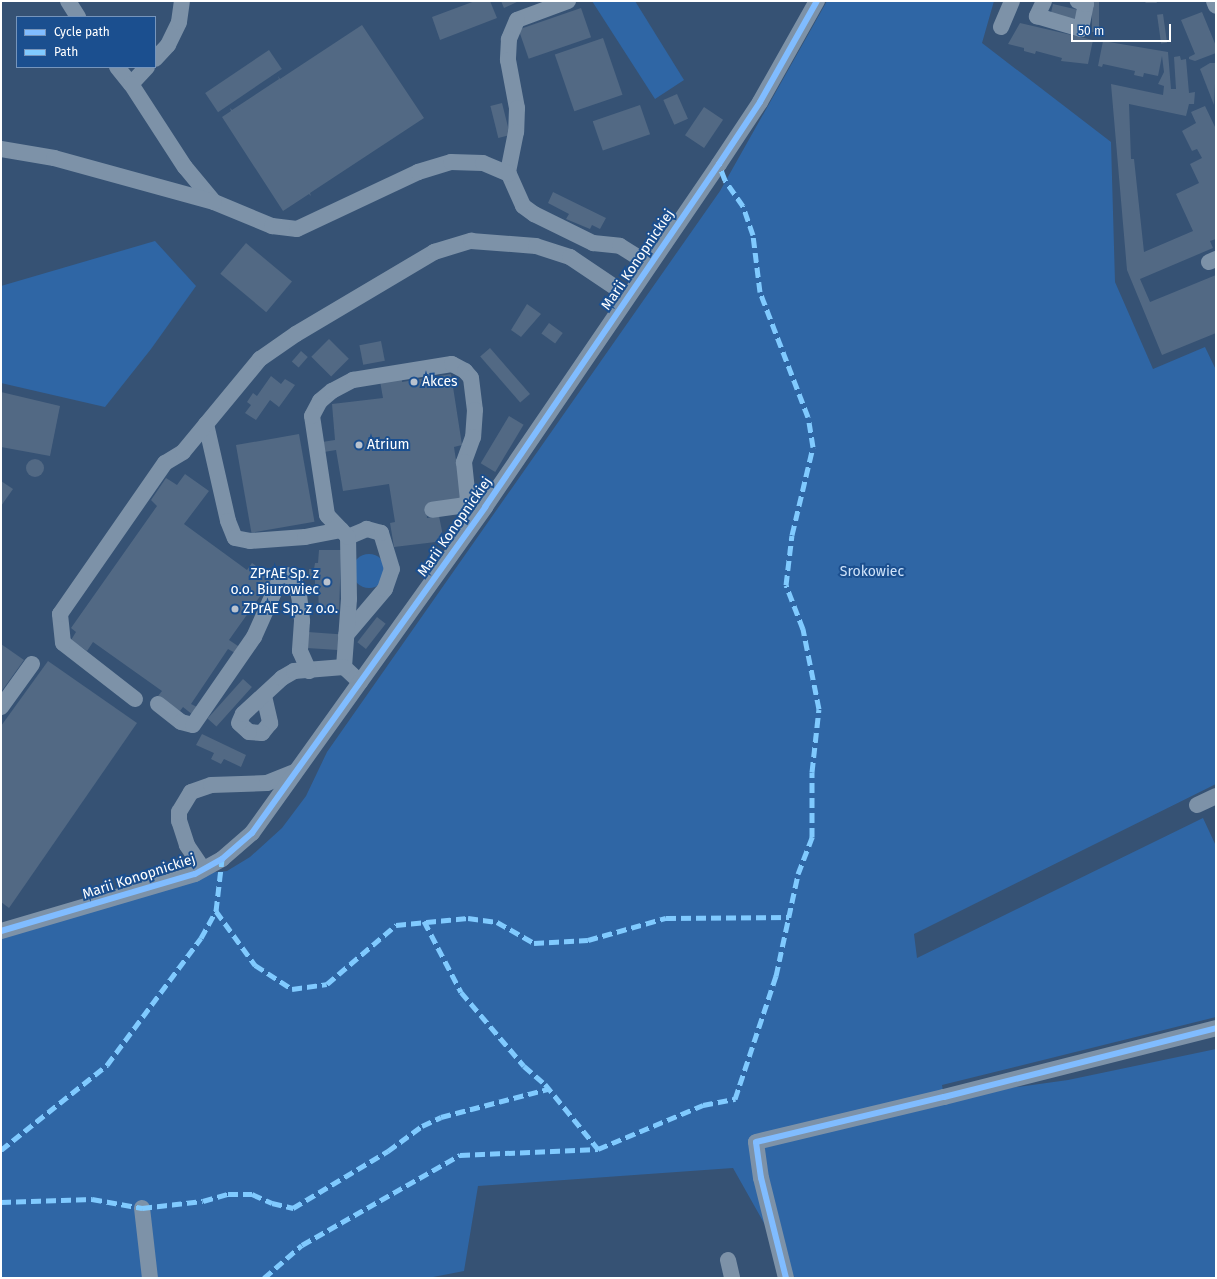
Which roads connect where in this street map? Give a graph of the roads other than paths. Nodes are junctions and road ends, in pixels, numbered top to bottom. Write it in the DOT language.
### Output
graph roads {
  1 [pos="68,1"];
  2 [pos="182,1"];
  3 [pos="568,1"];
  4 [pos="818,1"];
  5 [pos="1012,1"];
  6 [pos="1044,1"];
  7 [pos="1078,1"];
  8 [pos="1214,1"];
  9 [pos="1216,6"];
  10 [pos="77,16"];
  11 [pos="1001,27"];
  12 [pos="156,58"];
  13 [pos="118,68"];
  14 [pos="146,68"];
  15 [pos="131,84"];
  16 [pos="1,149"];
  17 [pos="509,174"];
  18 [pos="214,202"];
  19 [pos="651,262"];
  20 [pos="628,296"];
  21 [pos="206,424"];
  22 [pos="432,510"];
  23 [pos="345,533"];
  24 [pos="346,635"];
  25 [pos="32,664"];
  26 [pos="344,667"];
  27 [pos="309,671"];
  28 [pos="360,682"];
  29 [pos="264,696"];
  30 [pos="135,699"];
  31 [pos="158,704"];
  32 [pos="1,707"];
  33 [pos="297,770"];
  34 [pos="1216,796"];
  35 [pos="1197,805"];
  36 [pos="203,869"];
  37 [pos="1,931"];
  38 [pos="1216,1028"];
  39 [pos="142,1208"];
  40 [pos="728,1260"];
  41 [pos="150,1278"];
  42 [pos="732,1278"];
  43 [pos="786,1278"];
  1 -- 10 [label="street"];
  2 -- 12 [label="street"];
  3 -- 17 [label="street"];
  4 -- 19 [label="street, Marii Konopnickiej"];
  5 -- 11 [label="street"];
  6 -- 7 [label="street"];
  8 -- 9 [label="street"];
  13 -- 15 [label="street"];
  14 -- 15 [label="street"];
  15 -- 18 [label="street"];
  16 -- 18 [label="street"];
  17 -- 18 [label="street"];
  17 -- 19 [label="street"];
  19 -- 20 [label="street, Marii Konopnickiej"];
  20 -- 21 [label="street"];
  20 -- 28 [label="street, Marii Konopnickiej"];
  21 -- 23 [label="street"];
  21 -- 30 [label="street"];
  22 -- 23 [label="street"];
  23 -- 24 [label="street"];
  23 -- 24 [label="street"];
  24 -- 26 [label="street"];
  25 -- 32 [label="street"];
  26 -- 27 [label="street"];
  26 -- 28 [label="street"];
  27 -- 29 [label="street"];
  27 -- 31 [label="street"];
  28 -- 33 [label="street, Marii Konopnickiej"];
  33 -- 36 [label="street, Marii Konopnickiej"];
  33 -- 36 [label="street"];
  34 -- 35 [label="street"];
  36 -- 37 [label="street, Marii Konopnickiej"];
  38 -- 43 [label="street"];
  39 -- 41 [label="street"];
  40 -- 42 [label="street"];
}
